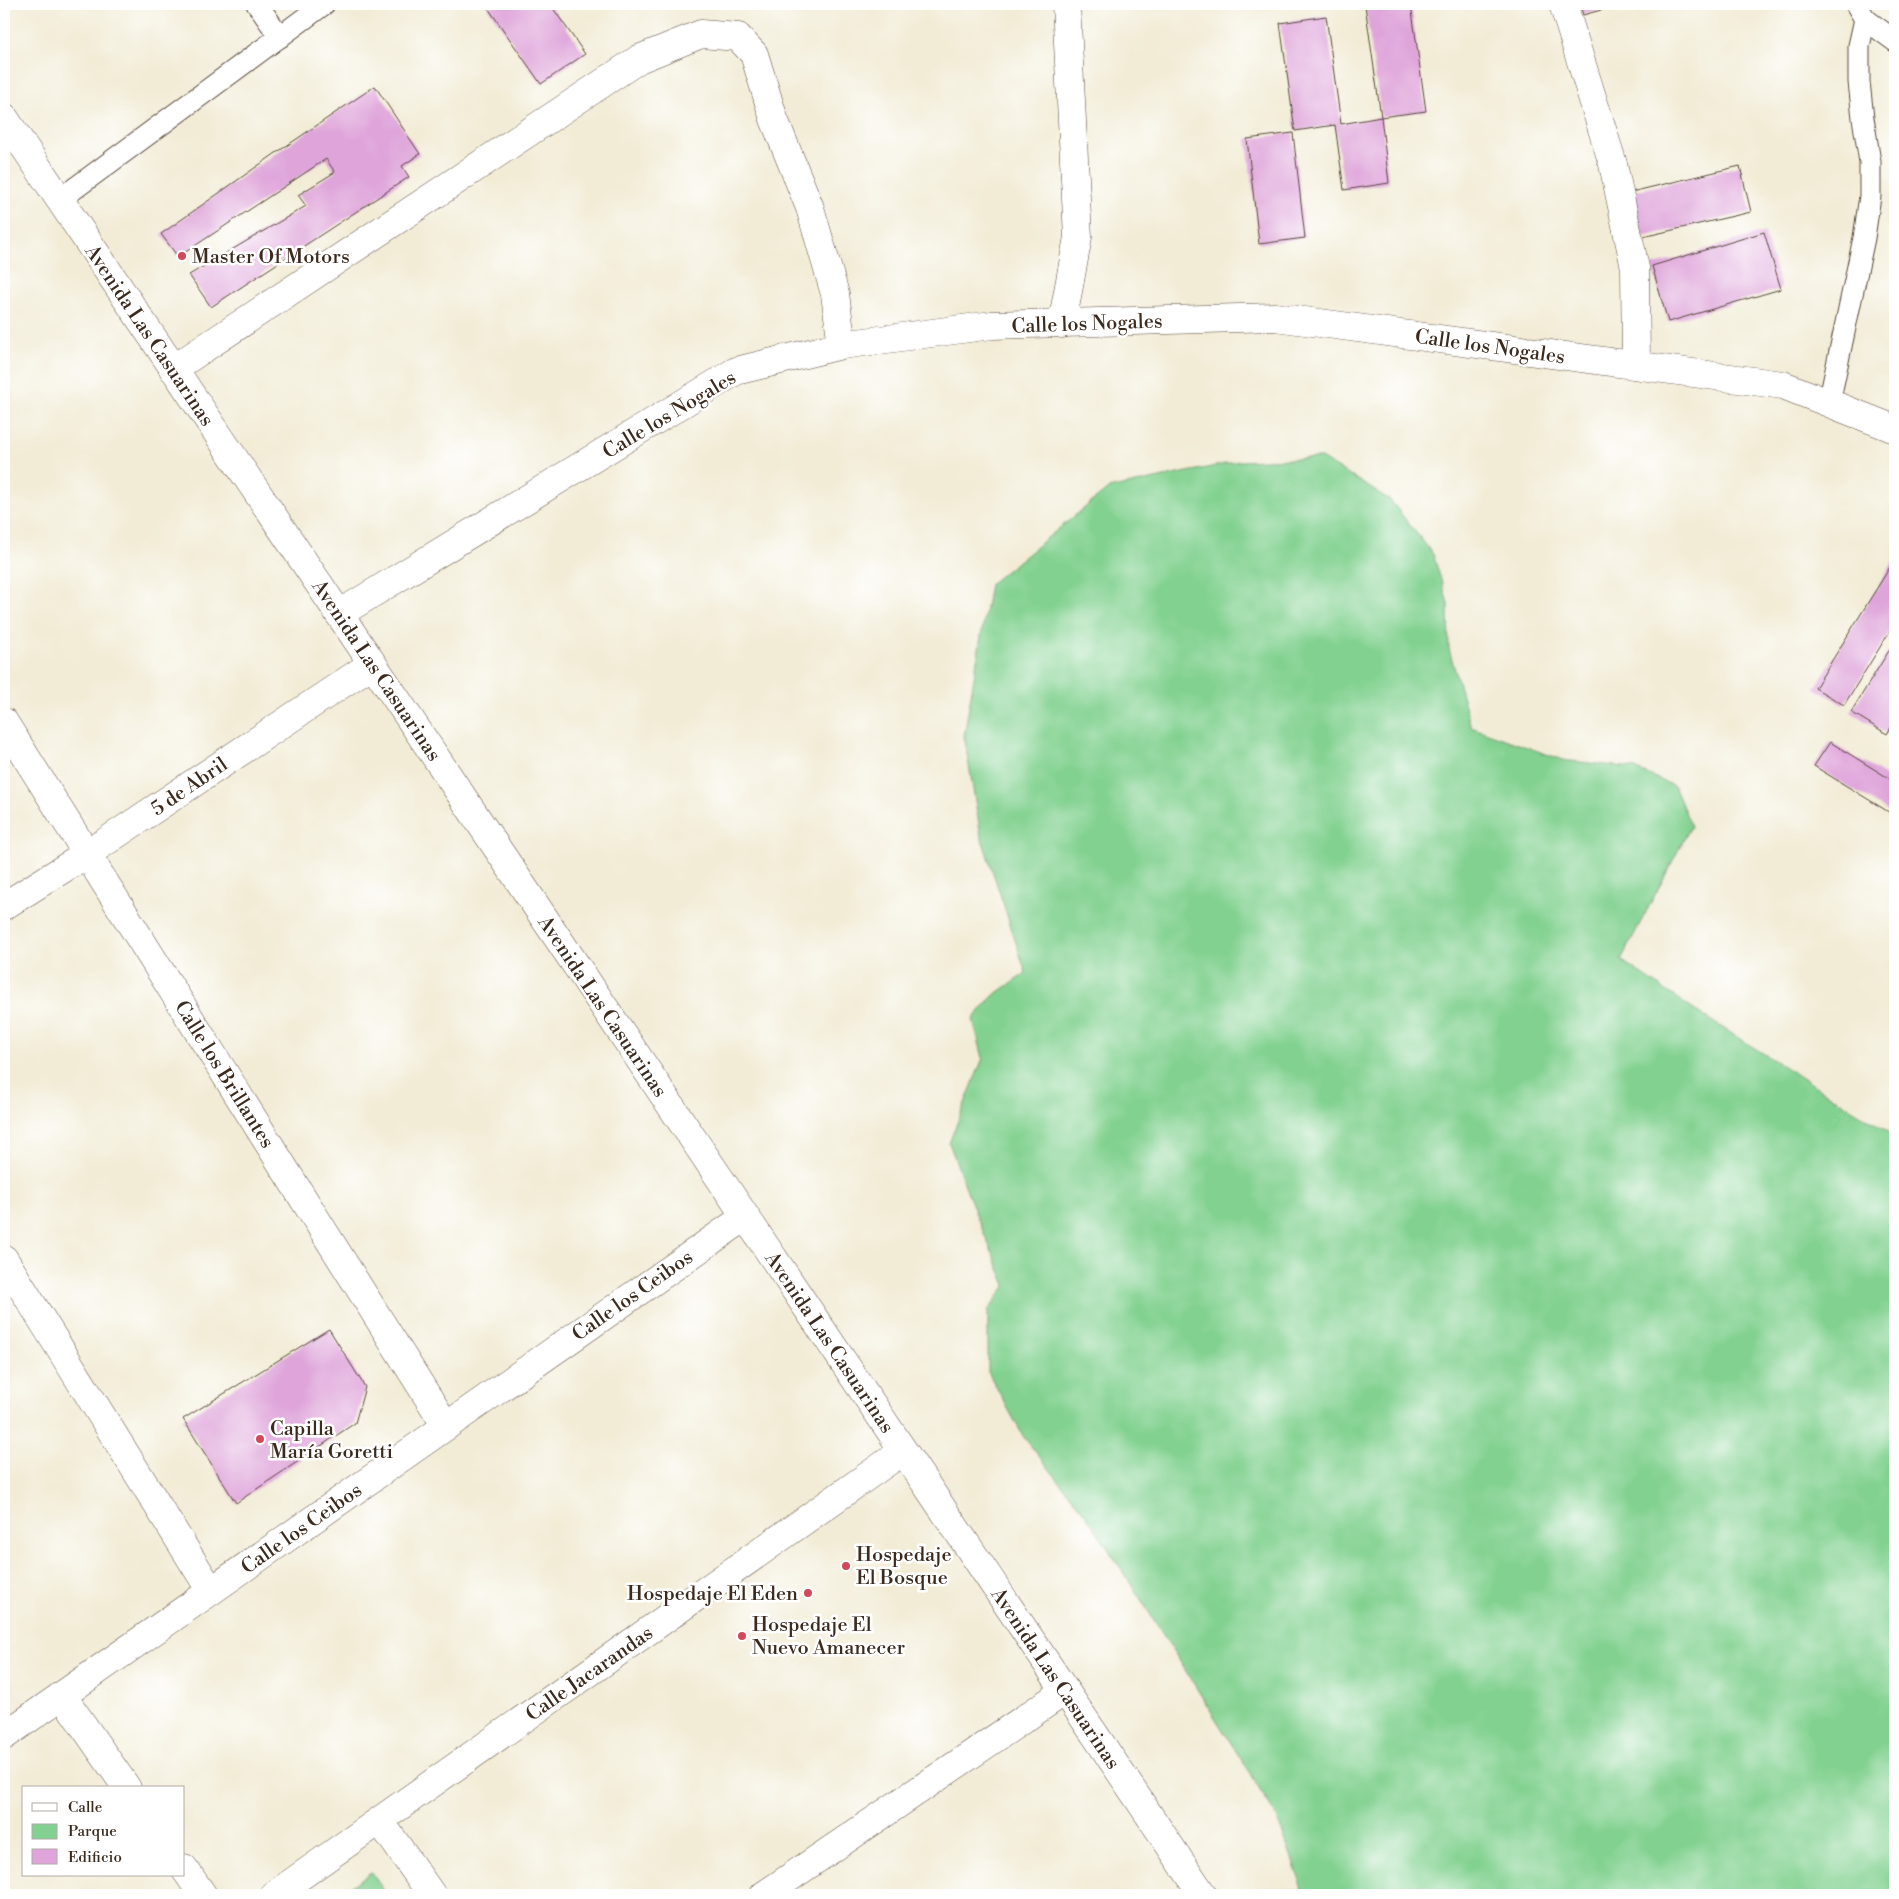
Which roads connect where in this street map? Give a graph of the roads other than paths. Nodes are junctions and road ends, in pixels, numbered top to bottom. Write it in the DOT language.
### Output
graph roads {
  1 [pos="257,4"];
  2 [pos="324,4"];
  3 [pos="1066,4"];
  4 [pos="1563,4"];
  5 [pos="1860,12"];
  6 [pos="280,37"];
  7 [pos="1895,41"];
  8 [pos="4,118"];
  9 [pos="60,200"];
  10 [pos="1062,324"];
  11 [pos="842,345"];
  12 [pos="1636,365"];
  13 [pos="174,369"];
  14 [pos="1830,403"];
  15 [pos="1895,429"];
  16 [pos="339,614"];
  17 [pos="372,664"];
  18 [pos="4,722"];
  19 [pos="87,854"];
  20 [pos="4,906"];
  21 [pos="745,1216"];
  22 [pos="4,1259"];
  23 [pos="446,1426"];
  24 [pos="903,1452"];
  25 [pos="211,1591"];
  26 [pos="1065,1690"];
  27 [pos="62,1696"];
  28 [pos="4,1736"];
  29 [pos="126,1786"];
  30 [pos="380,1821"];
  31 [pos="185,1869"];
  32 [pos="203,1895"];
  33 [pos="274,1895"];
  34 [pos="432,1895"];
  35 [pos="764,1895"];
  36 [pos="1203,1895"];
  1 -- 6 [label="lane"];
  2 -- 6 [label="lane"];
  3 -- 10 [label="street"];
  4 -- 12 [label="street"];
  5 -- 7 [label="lane"];
  5 -- 14 [label="lane"];
  6 -- 9 [label="lane"];
  8 -- 9 [label="street, Avenida Las Casuarinas"];
  9 -- 13 [label="street, Avenida Las Casuarinas"];
  10 -- 11 [label="street, Calle los Nogales"];
  10 -- 12 [label="street, Calle los Nogales"];
  11 -- 13 [label="street"];
  11 -- 16 [label="street, Calle los Nogales"];
  12 -- 14 [label="street, Calle los Nogales"];
  13 -- 16 [label="street, Avenida Las Casuarinas"];
  14 -- 15 [label="street, Calle los Nogales"];
  16 -- 17 [label="street, Avenida Las Casuarinas"];
  17 -- 19 [label="street, 5 de Abril"];
  17 -- 21 [label="street, Avenida Las Casuarinas"];
  18 -- 19 [label="street, Calle los Brillantes"];
  19 -- 20 [label="street, 5 de Abril"];
  19 -- 23 [label="street, Calle los Brillantes"];
  21 -- 23 [label="street, Calle los Ceibos"];
  21 -- 24 [label="street, Avenida Las Casuarinas"];
  22 -- 25 [label="street"];
  23 -- 25 [label="street, Calle los Ceibos"];
  24 -- 26 [label="street, Avenida Las Casuarinas"];
  24 -- 30 [label="street, Calle Jacarandas"];
  25 -- 27 [label="street, Calle los Ceibos"];
  26 -- 35 [label="street"];
  26 -- 36 [label="street, Avenida Las Casuarinas"];
  27 -- 28 [label="street, Calle los Ceibos"];
  27 -- 29 [label="street"];
  30 -- 33 [label="street, Calle Jacarandas"];
  30 -- 34 [label="street"];
  31 -- 32 [label="street"];
}
